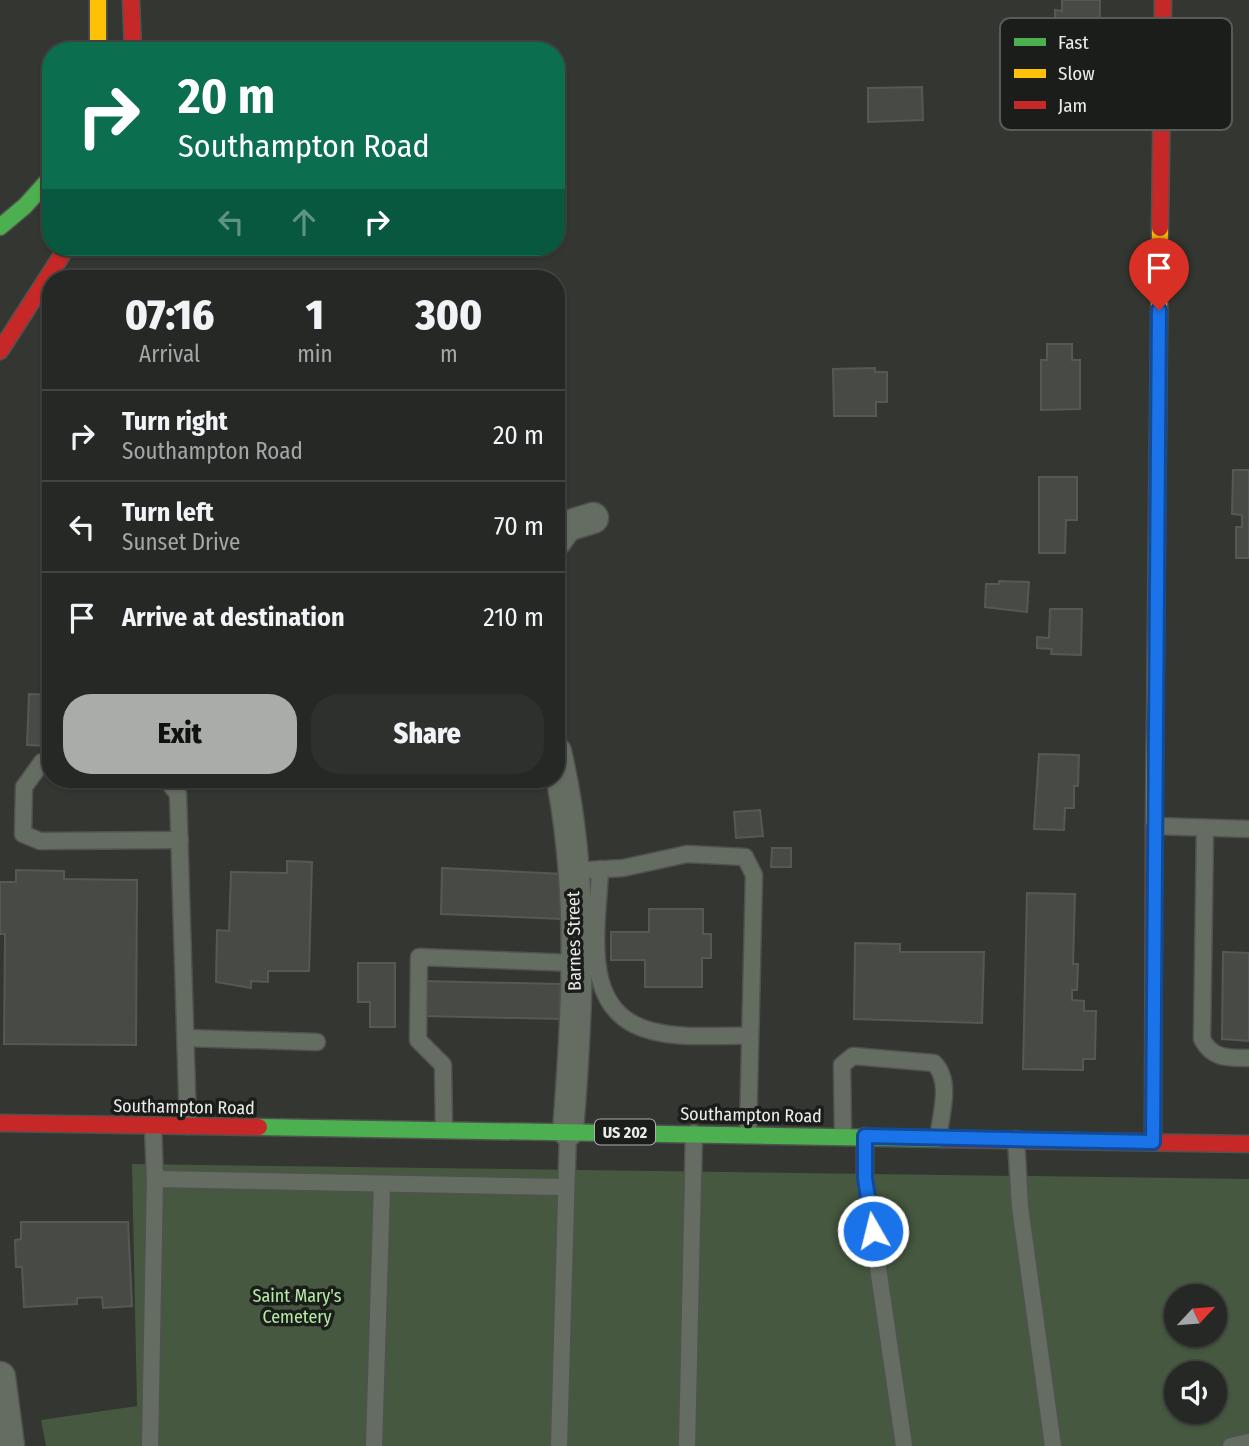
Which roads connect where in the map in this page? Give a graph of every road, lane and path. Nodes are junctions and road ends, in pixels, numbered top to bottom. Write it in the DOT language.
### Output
graph roads {
  1 [pos="98,0"];
  2 [pos="131,0"];
  3 [pos="1163,0"];
  4 [pos="1163,18"];
  5 [pos="98,42"];
  6 [pos="133,42"];
  7 [pos="1162,130"];
  8 [pos="42,187"];
  9 [pos="0,227"];
  10 [pos="42,286"];
  11 [pos="0,351"];
  12 [pos="593,518"];
  13 [pos="565,529"];
  14 [pos="42,762"];
  15 [pos="173,788"];
  16 [pos="562,788"];
  17 [pos="1155,826"];
  18 [pos="1205,829"];
  19 [pos="1249,830"];
  20 [pos="180,840"];
  21 [pos="587,870"];
  22 [pos="575,963"];
  23 [pos="749,1036"];
  24 [pos="186,1038"];
  25 [pos="317,1042"];
  26 [pos="1249,1058"];
  27 [pos="0,1123"];
  28 [pos="153,1126"];
  29 [pos="188,1126"];
  30 [pos="444,1130"];
  31 [pos="568,1131"];
  32 [pos="694,1133"];
  33 [pos="748,1134"];
  34 [pos="843,1136"];
  35 [pos="865,1136"];
  36 [pos="938,1138"];
  37 [pos="1016,1139"];
  38 [pos="1153,1142"];
  39 [pos="1249,1144"];
  40 [pos="155,1179"];
  41 [pos="382,1186"];
  42 [pos="564,1187"];
  43 [pos="0,1377"];
  44 [pos="1249,1442"];
  45 [pos="9,1446"];
  46 [pos="150,1446"];
  47 [pos="374,1446"];
  48 [pos="559,1446"];
  49 [pos="687,1446"];
  50 [pos="904,1446"];
  51 [pos="1053,1446"];
  52 [pos="1231,1446"];
  1 -- 5 [label="main road"];
  2 -- 6 [label="main road"];
  3 -- 4 [label="main road"];
  7 -- 17 [label="main road"];
  8 -- 9 [label="main road"];
  10 -- 11 [label="main road"];
  12 -- 13 [label="street"];
  14 -- 20 [label="lane"];
  15 -- 20 [label="lane"];
  16 -- 21 [label="street, Barnes Street"];
  17 -- 18 [label="lane"];
  17 -- 38 [label="main road"];
  18 -- 19 [label="lane"];
  18 -- 26 [label="lane"];
  20 -- 24 [label="lane"];
  21 -- 22 [label="street, Barnes Street"];
  21 -- 23 [label="lane"];
  21 -- 23 [label="lane"];
  22 -- 30 [label="lane"];
  22 -- 31 [label="street, Barnes Street"];
  23 -- 33 [label="lane"];
  24 -- 25 [label="lane"];
  24 -- 29 [label="lane"];
  27 -- 28 [label="main road, Southampton Road / US 202"];
  28 -- 29 [label="main road, Southampton Road / US 202"];
  28 -- 40 [label="lane"];
  29 -- 30 [label="main road, Southampton Road / US 202"];
  30 -- 31 [label="main road, Southampton Road / US 202"];
  31 -- 32 [label="main road, Southampton Road / US 202"];
  31 -- 42 [label="lane"];
  32 -- 33 [label="main road, Southampton Road / US 202"];
  32 -- 49 [label="lane"];
  33 -- 34 [label="main road, Southampton Road / US 202"];
  34 -- 35 [label="main road, Southampton Road / US 202"];
  34 -- 36 [label="lane"];
  35 -- 36 [label="main road, Southampton Road / US 202"];
  35 -- 50 [label="lane"];
  36 -- 37 [label="main road, Southampton Road / US 202"];
  37 -- 38 [label="main road, Southampton Road / US 202"];
  37 -- 51 [label="lane"];
  38 -- 39 [label="main road, Southampton Road / US 202"];
  40 -- 41 [label="lane"];
  40 -- 46 [label="lane"];
  41 -- 42 [label="lane"];
  41 -- 47 [label="lane"];
  42 -- 48 [label="lane"];
  43 -- 45 [label="street"];
  44 -- 52 [label="lane"];
}
